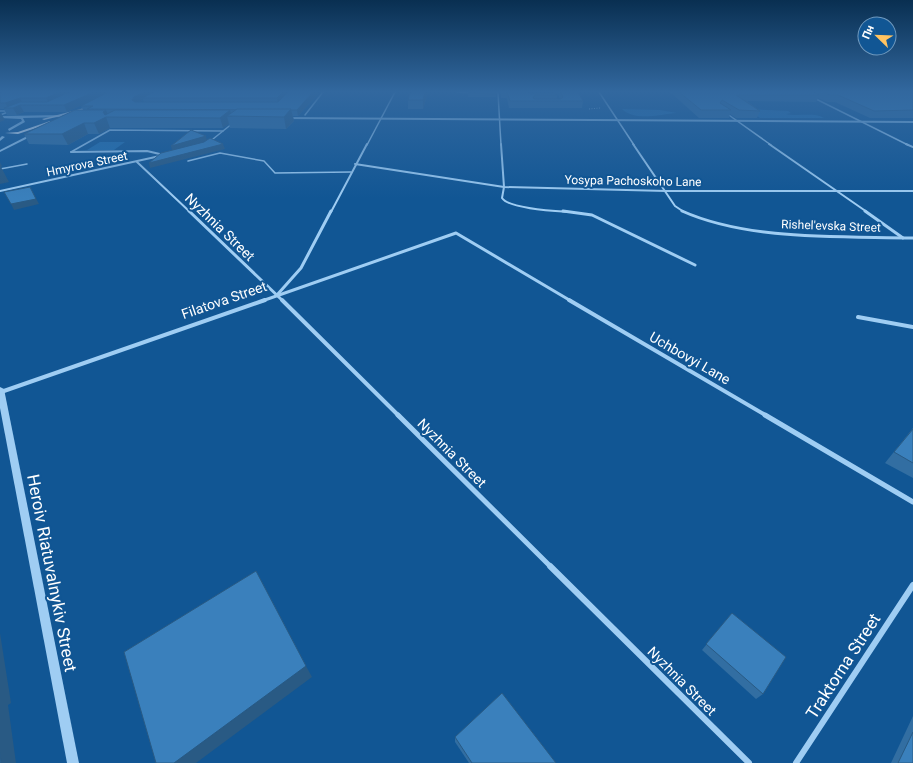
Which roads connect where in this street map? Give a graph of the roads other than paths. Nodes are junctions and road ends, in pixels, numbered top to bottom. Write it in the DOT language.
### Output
graph roads {
  1 [pos="14,128"];
  2 [pos="23,128"];
  3 [pos="36,128"];
  4 [pos="44,128"];
  5 [pos="227,128"];
  6 [pos="375,128"];
  7 [pos="501,128"];
  8 [pos="622,128"];
  9 [pos="748,128"];
  10 [pos="874,128"];
  11 [pos="223,131"];
  12 [pos="3,135"];
  13 [pos="205,145"];
  14 [pos="913,147"];
  15 [pos="0,151"];
  16 [pos="71,152"];
  17 [pos="171,154"];
  18 [pos="164,155"];
  19 [pos="188,161"];
  20 [pos="137,162"];
  21 [pos="28,164"];
  22 [pos="356,164"];
  23 [pos="0,169"];
  24 [pos="351,172"];
  25 [pos="504,187"];
  26 [pos="836,190"];
  27 [pos="0,191"];
  28 [pos="666,191"];
  29 [pos="913,191"];
  30 [pos="456,233"];
  31 [pos="903,238"];
  32 [pos="913,238"];
  33 [pos="695,265"];
  34 [pos="277,295"];
  35 [pos="858,317"];
  36 [pos="913,327"];
  37 [pos="0,388"];
  38 [pos="0,392"];
  39 [pos="913,502"];
  40 [pos="913,585"];
  41 [pos="73,763"];
  42 [pos="749,763"];
  43 [pos="796,763"];
  1 -- 12 [label="street"];
  2 -- 12 [label="main road"];
  3 -- 12 [label="main road"];
  4 -- 15 [label="street"];
  5 -- 11 [label="street"];
  6 -- 22 [label="street"];
  7 -- 25 [label="street"];
  8 -- 28 [label="street, Rishel'evska Street"];
  9 -- 26 [label="street"];
  10 -- 14 [label="street"];
  11 -- 13 [label="street"];
  11 -- 16 [label="lane"];
  16 -- 18 [label="street"];
  17 -- 18 [label="street, Hmyrova Street"];
  18 -- 20 [label="street, Hmyrova Street"];
  19 -- 24 [label="lane"];
  20 -- 27 [label="street, Hmyrova Street"];
  20 -- 34 [label="street, Nyzhnia Street"];
  21 -- 23 [label="lane"];
  22 -- 24 [label="street"];
  22 -- 25 [label="street, Yosypa Pachoskoho Lane"];
  24 -- 34 [label="street"];
  25 -- 28 [label="street, Yosypa Pachoskoho Lane"];
  25 -- 33 [label="street"];
  26 -- 28 [label="street, Yosypa Pachoskoho Lane"];
  26 -- 29 [label="street, Yosypa Pachoskoho Lane"];
  26 -- 31 [label="street"];
  28 -- 31 [label="street, Rishel'evska Street"];
  30 -- 34 [label="street, Filatova Street"];
  30 -- 39 [label="street, Uchbovyi Lane"];
  31 -- 32 [label="street, Rishel'evska Street"];
  34 -- 38 [label="street, Filatova Street"];
  34 -- 42 [label="street, Nyzhnia Street"];
  35 -- 36 [label="street"];
  37 -- 38 [label="street, Heroiv Riatuvalnykiv Street"];
  38 -- 41 [label="street, Heroiv Riatuvalnykiv Street"];
  40 -- 43 [label="street, Traktorna Street"];
}
